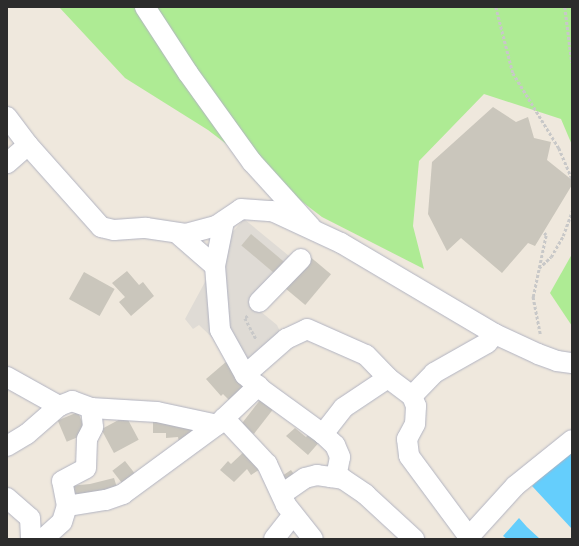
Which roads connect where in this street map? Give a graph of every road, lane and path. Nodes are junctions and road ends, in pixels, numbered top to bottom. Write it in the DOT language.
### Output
graph roads {
  1 [pos="145,7"];
  2 [pos="496,7"];
  3 [pos="565,7"];
  4 [pos="572,64"];
  5 [pos="7,117"];
  6 [pos="28,145"];
  7 [pos="7,163"];
  8 [pos="572,178"];
  9 [pos="572,211"];
  10 [pos="224,221"];
  11 [pos="312,228"];
  12 [pos="544,233"];
  13 [pos="178,234"];
  14 [pos="301,259"];
  15 [pos="215,266"];
  16 [pos="539,268"];
  17 [pos="254,308"];
  18 [pos="495,334"];
  19 [pos="256,347"];
  20 [pos="538,354"];
  21 [pos="572,363"];
  22 [pos="7,377"];
  23 [pos="388,378"];
  24 [pos="251,380"];
  25 [pos="412,396"];
  26 [pos="58,406"];
  27 [pos="91,408"];
  28 [pos="220,422"];
  29 [pos="324,434"];
  30 [pos="572,440"];
  31 [pos="8,445"];
  32 [pos="331,477"];
  33 [pos="282,494"];
  34 [pos="7,498"];
  35 [pos="67,506"];
  36 [pos="293,515"];
  37 [pos="468,538"];
  38 [pos="31,539"];
  39 [pos="44,539"];
  40 [pos="274,539"];
  41 [pos="313,539"];
  42 [pos="414,539"];
  1 -- 11 [label="street"];
  2 -- 8 [label="path"];
  3 -- 4 [label="path"];
  5 -- 6 [label="street"];
  6 -- 7 [label="street"];
  6 -- 13 [label="street"];
  9 -- 16 [label="path"];
  10 -- 11 [label="street"];
  10 -- 13 [label="street"];
  10 -- 15 [label="street"];
  11 -- 18 [label="street"];
  12 -- 16 [label="path"];
  13 -- 15 [label="street"];
  14 -- 17 [label="street"];
  15 -- 24 [label="street"];
  16 -- 20 [label="path"];
  17 -- 19 [label="path"];
  18 -- 20 [label="street"];
  18 -- 25 [label="street"];
  20 -- 21 [label="street"];
  22 -- 26 [label="street"];
  23 -- 24 [label="street"];
  23 -- 25 [label="street"];
  23 -- 29 [label="street"];
  24 -- 28 [label="street"];
  24 -- 29 [label="street"];
  25 -- 37 [label="street"];
  26 -- 27 [label="street"];
  26 -- 31 [label="street"];
  27 -- 28 [label="street"];
  27 -- 35 [label="street"];
  28 -- 33 [label="street"];
  28 -- 35 [label="street"];
  29 -- 32 [label="street"];
  30 -- 37 [label="street"];
  32 -- 33 [label="street"];
  32 -- 42 [label="street"];
  33 -- 36 [label="street"];
  34 -- 38 [label="street"];
  35 -- 39 [label="street"];
  36 -- 40 [label="street"];
  36 -- 41 [label="street"];
}
